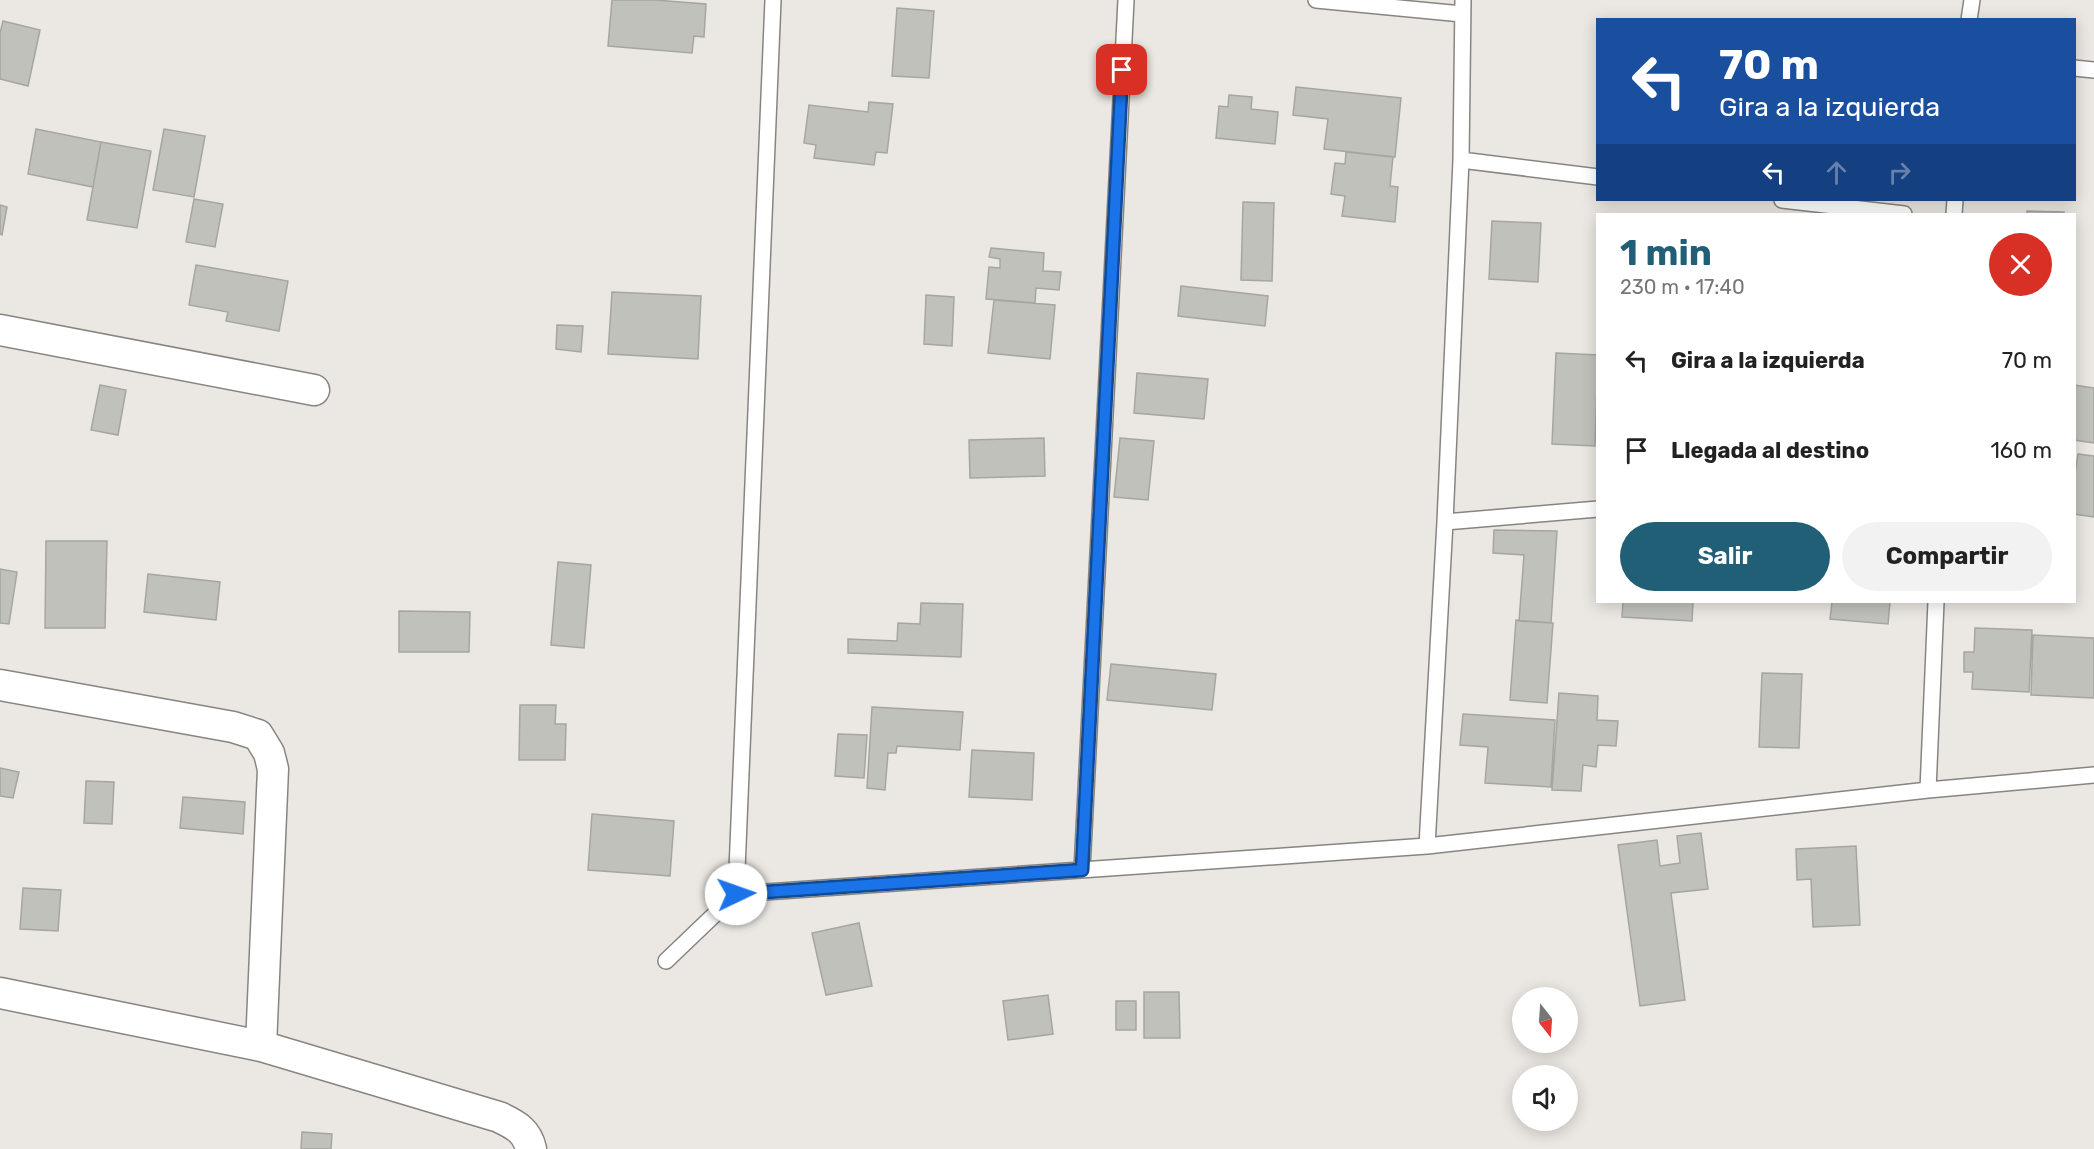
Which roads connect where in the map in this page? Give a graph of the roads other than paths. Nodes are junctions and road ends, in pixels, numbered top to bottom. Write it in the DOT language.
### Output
graph roads {
  1 [pos="774,0"];
  2 [pos="1126,0"];
  3 [pos="1316,0"];
  4 [pos="1972,0"];
  5 [pos="1462,7"];
  6 [pos="1969,18"];
  7 [pos="2076,68"];
  8 [pos="2094,70"];
  9 [pos="1461,160"];
  10 [pos="1596,177"];
  11 [pos="1791,201"];
  12 [pos="1895,213"];
  13 [pos="0,330"];
  14 [pos="314,390"];
  15 [pos="1596,509"];
  16 [pos="1445,522"];
  17 [pos="1936,603"];
  18 [pos="0,685"];
  19 [pos="2094,775"];
  20 [pos="1928,790"];
  21 [pos="1427,846"];
  22 [pos="1082,870"];
  23 [pos="736,894"];
  24 [pos="666,961"];
  25 [pos="0,993"];
  26 [pos="261,1046"];
  27 [pos="531,1149"];
  1 -- 23 [label="lane"];
  2 -- 22 [label="lane"];
  3 -- 5 [label="lane"];
  4 -- 6 [label="lane"];
  5 -- 9 [label="lane"];
  7 -- 8 [label="lane"];
  9 -- 10 [label="lane"];
  9 -- 16 [label="lane"];
  11 -- 12 [label="lane"];
  13 -- 14 [label="street"];
  15 -- 16 [label="lane"];
  16 -- 21 [label="lane"];
  17 -- 20 [label="lane"];
  18 -- 26 [label="street"];
  19 -- 20 [label="lane"];
  20 -- 21 [label="lane"];
  21 -- 22 [label="lane"];
  22 -- 23 [label="lane"];
  23 -- 24 [label="lane"];
  25 -- 26 [label="street"];
  26 -- 27 [label="street"];
}
